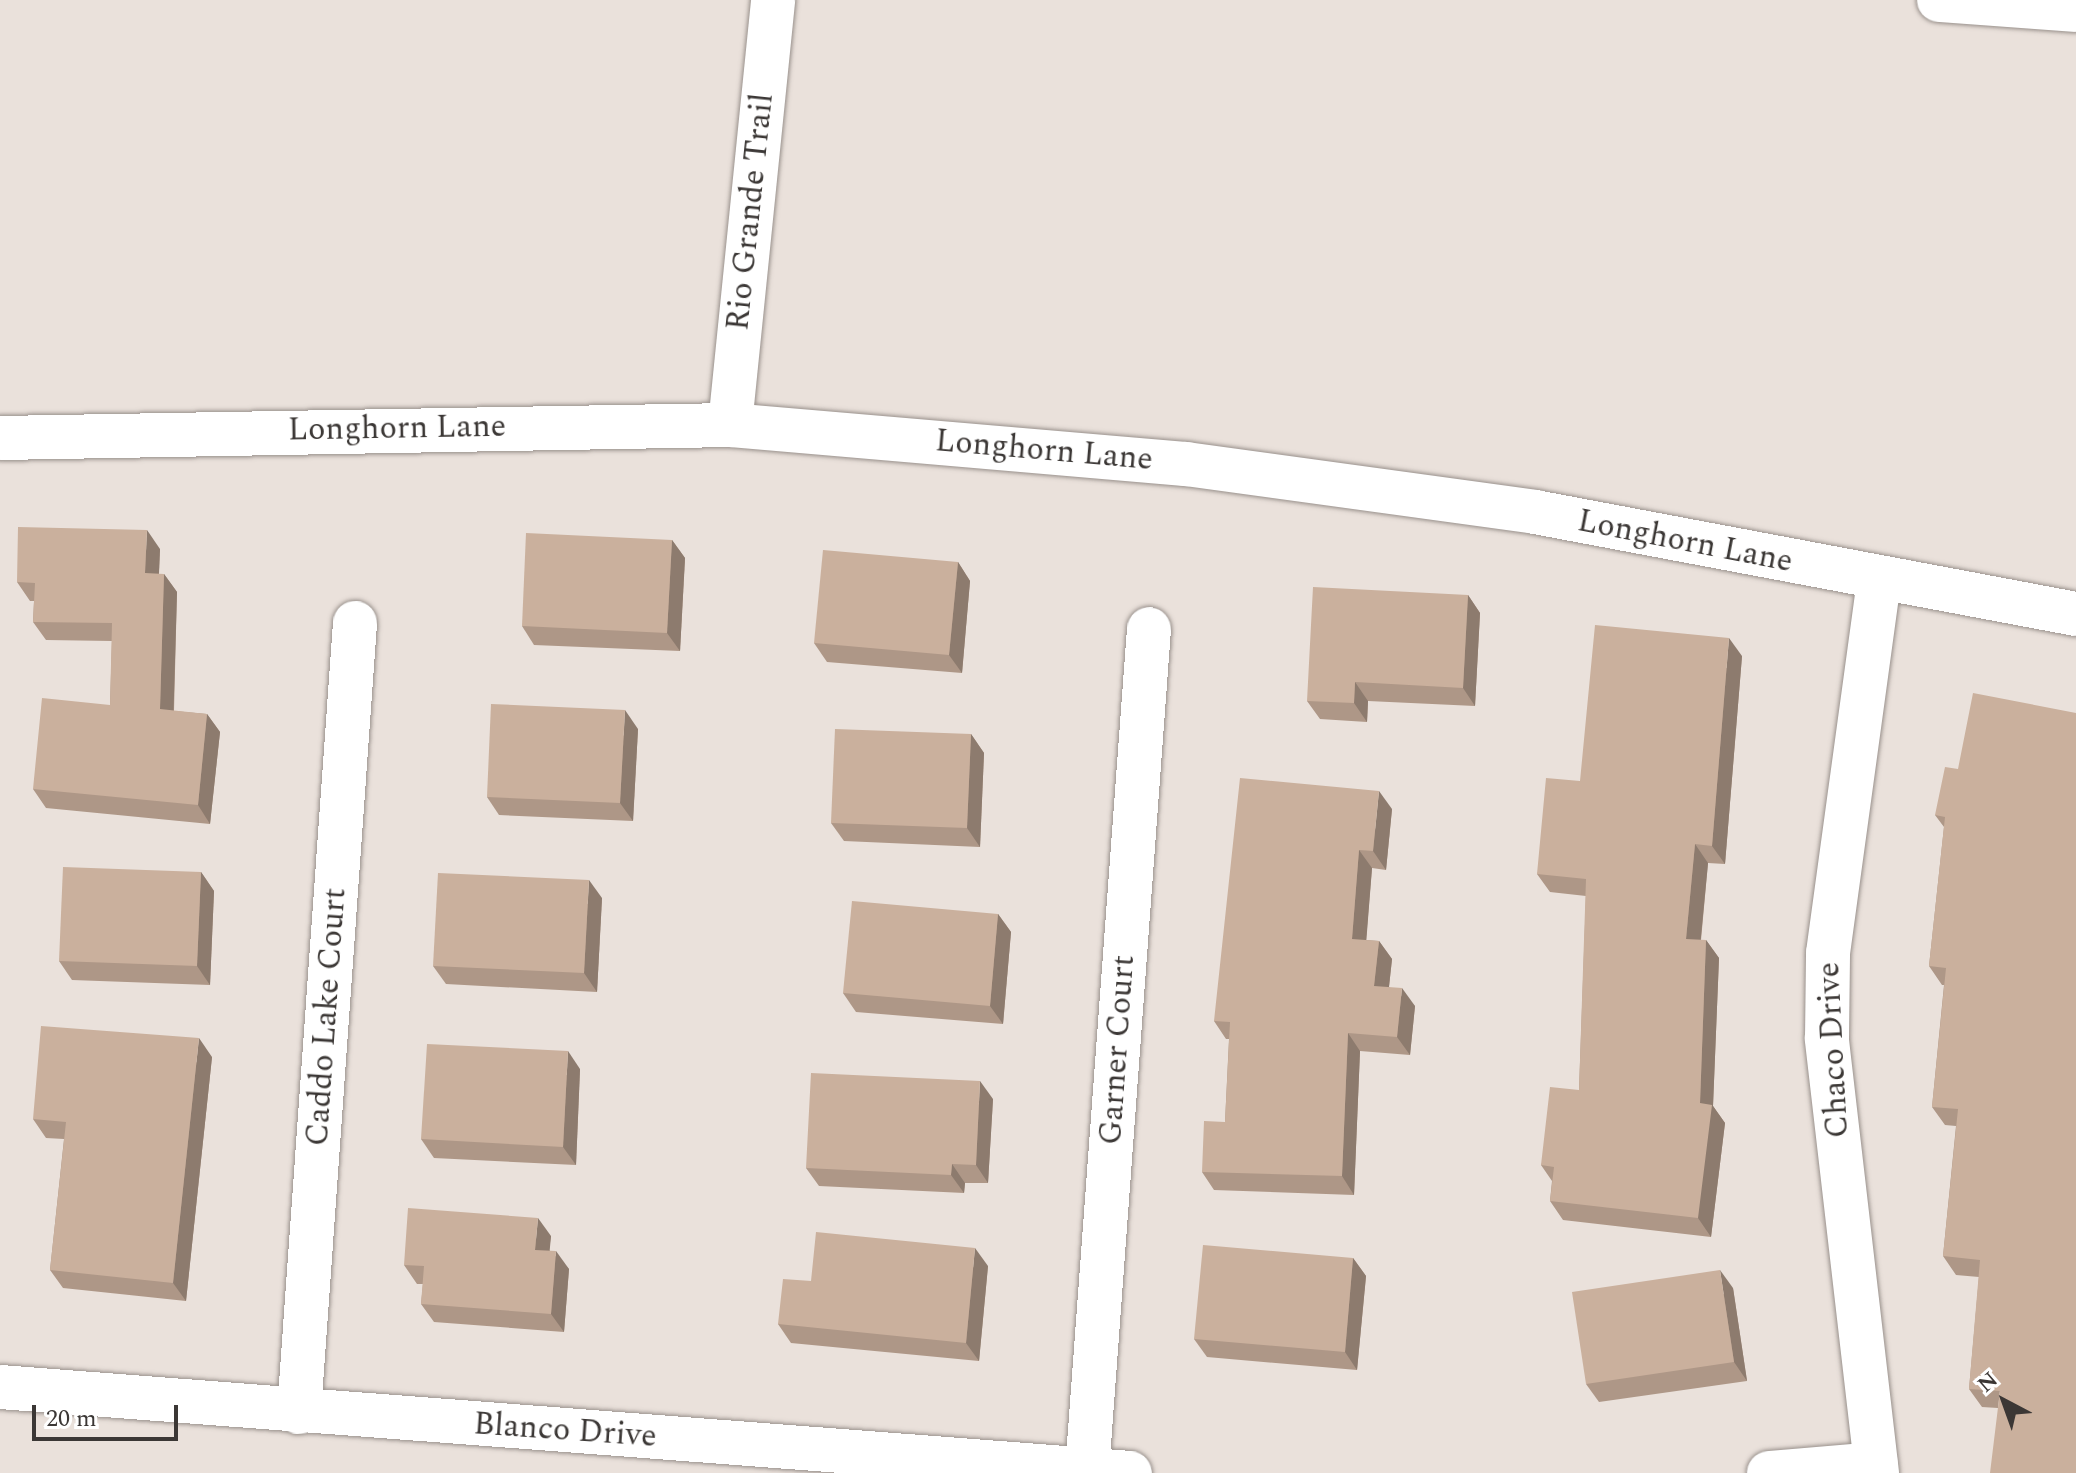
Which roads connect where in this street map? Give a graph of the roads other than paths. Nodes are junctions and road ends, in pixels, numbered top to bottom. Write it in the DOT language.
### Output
graph roads {
  1 [pos="773,0"];
  2 [pos="1939,0"];
  3 [pos="2076,10"];
  4 [pos="730,425"];
  5 [pos="0,438"];
  6 [pos="1879,581"];
  7 [pos="2076,614"];
  8 [pos="355,623"];
  9 [pos="1149,629"];
  10 [pos="0,1387"];
  11 [pos="299,1412"];
  12 [pos="1877,1468"];
  13 [pos="1108,1472"];
  14 [pos="1769,1473"];
  1 -- 4 [label="street, Rio Grande Trail"];
  2 -- 3 [label="street"];
  4 -- 5 [label="street, Longhorn Lane"];
  4 -- 6 [label="street, Longhorn Lane"];
  6 -- 7 [label="street, Longhorn Lane"];
  6 -- 12 [label="street, Chaco Drive"];
  8 -- 11 [label="street, Caddo Lake Court"];
  9 -- 13 [label="street, Garner Court"];
  10 -- 11 [label="street, Blanco Drive"];
  11 -- 13 [label="street, Blanco Drive"];
  12 -- 14 [label="street"];
}
